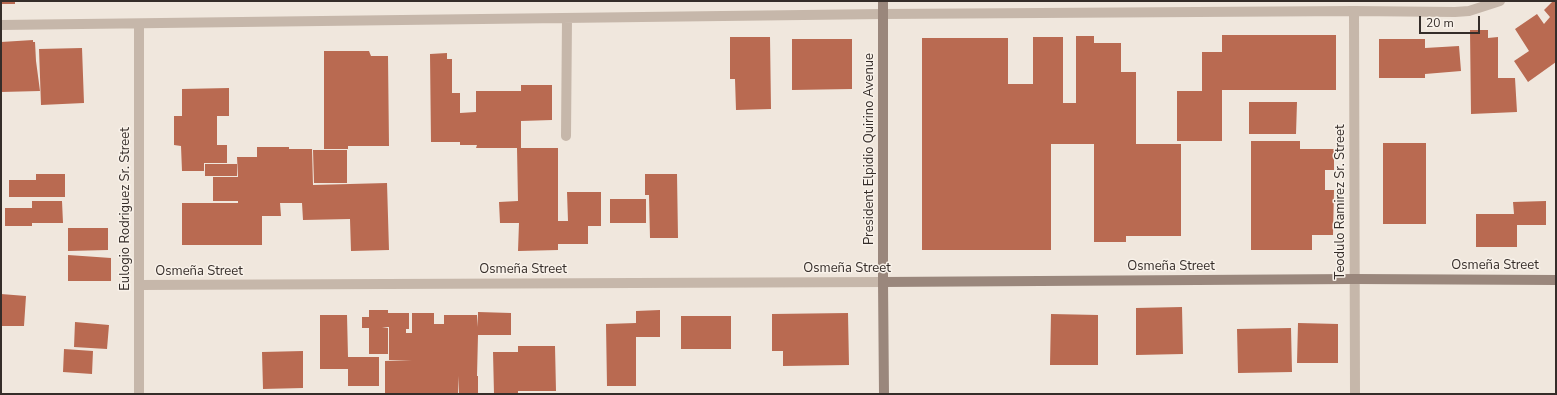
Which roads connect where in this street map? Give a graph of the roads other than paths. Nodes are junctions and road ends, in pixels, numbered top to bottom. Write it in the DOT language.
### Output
graph roads {
  1 [pos="883,1"];
  2 [pos="1500,1"];
  3 [pos="1354,11"];
  4 [pos="883,14"];
  5 [pos="567,18"];
  6 [pos="138,24"];
  7 [pos="1,25"];
  8 [pos="566,136"];
  9 [pos="1354,279"];
  10 [pos="1556,280"];
  11 [pos="883,282"];
  12 [pos="139,285"];
  13 [pos="139,394"];
  14 [pos="884,394"];
  15 [pos="1355,394"];
  1 -- 4 [label="street, President Elpidio Quirino Avenue"];
  2 -- 3 [label="street"];
  3 -- 4 [label="street"];
  3 -- 9 [label="street, Teodulo Ramirez Sr. Street"];
  4 -- 5 [label="street"];
  4 -- 11 [label="street, President Elpidio Quirino Avenue"];
  5 -- 6 [label="street"];
  5 -- 8 [label="street"];
  6 -- 7 [label="street"];
  6 -- 12 [label="street, Eulogio Rodriguez Sr. Street"];
  9 -- 10 [label="street, Osmeña Street"];
  9 -- 11 [label="street, Osmeña Street"];
  9 -- 15 [label="street, Teodulo Ramirez Sr. Street"];
  11 -- 12 [label="street, Osmeña Street"];
  11 -- 14 [label="street, President Elpidio Quirino Avenue"];
  12 -- 13 [label="street, Eulogio Rodriguez Sr. Street"];
}
